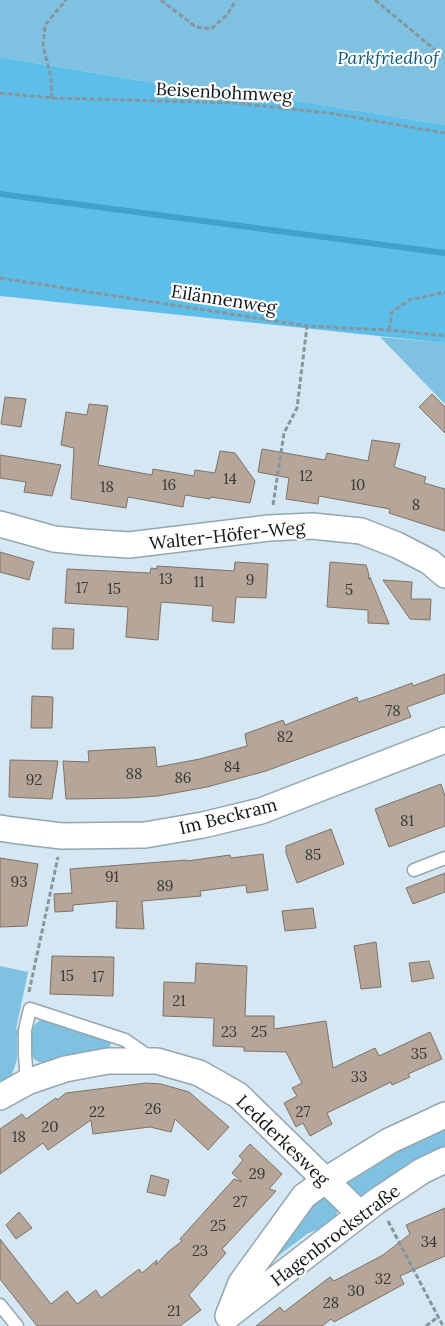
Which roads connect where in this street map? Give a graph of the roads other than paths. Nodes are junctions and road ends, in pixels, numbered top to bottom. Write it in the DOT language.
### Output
graph roads {
  1 [pos="0,524"];
  2 [pos="445,575"];
  3 [pos="445,740"];
  4 [pos="0,828"];
  5 [pos="445,858"];
  6 [pos="414,870"];
  7 [pos="157,1061"];
  8 [pos="27,1082"];
  9 [pos="0,1097"];
  10 [pos="445,1115"];
  11 [pos="445,1160"];
  12 [pos="326,1180"];
  13 [pos="368,1207"];
  14 [pos="0,1305"];
  15 [pos="222,1321"];
  16 [pos="17,1326"];
  1 -- 2 [label="street, Walter-Höfer-Weg"];
  3 -- 4 [label="street, Im Beckram"];
  5 -- 6 [label="lane"];
  7 -- 8 [label="street, Ledderkesweg"];
  7 -- 8 [label="lane"];
  7 -- 12 [label="street, Ledderkesweg"];
  8 -- 9 [label="street, Ledderkesweg"];
  10 -- 12 [label="street, Hagenbrockstraße"];
  11 -- 13 [label="street, Hagenbrockstraße"];
  12 -- 13 [label="street, Ledderkesweg"];
  12 -- 15 [label="street, Hagenbrockstraße"];
  13 -- 15 [label="street, Hagenbrockstraße"];
  14 -- 16 [label="lane"];
}
